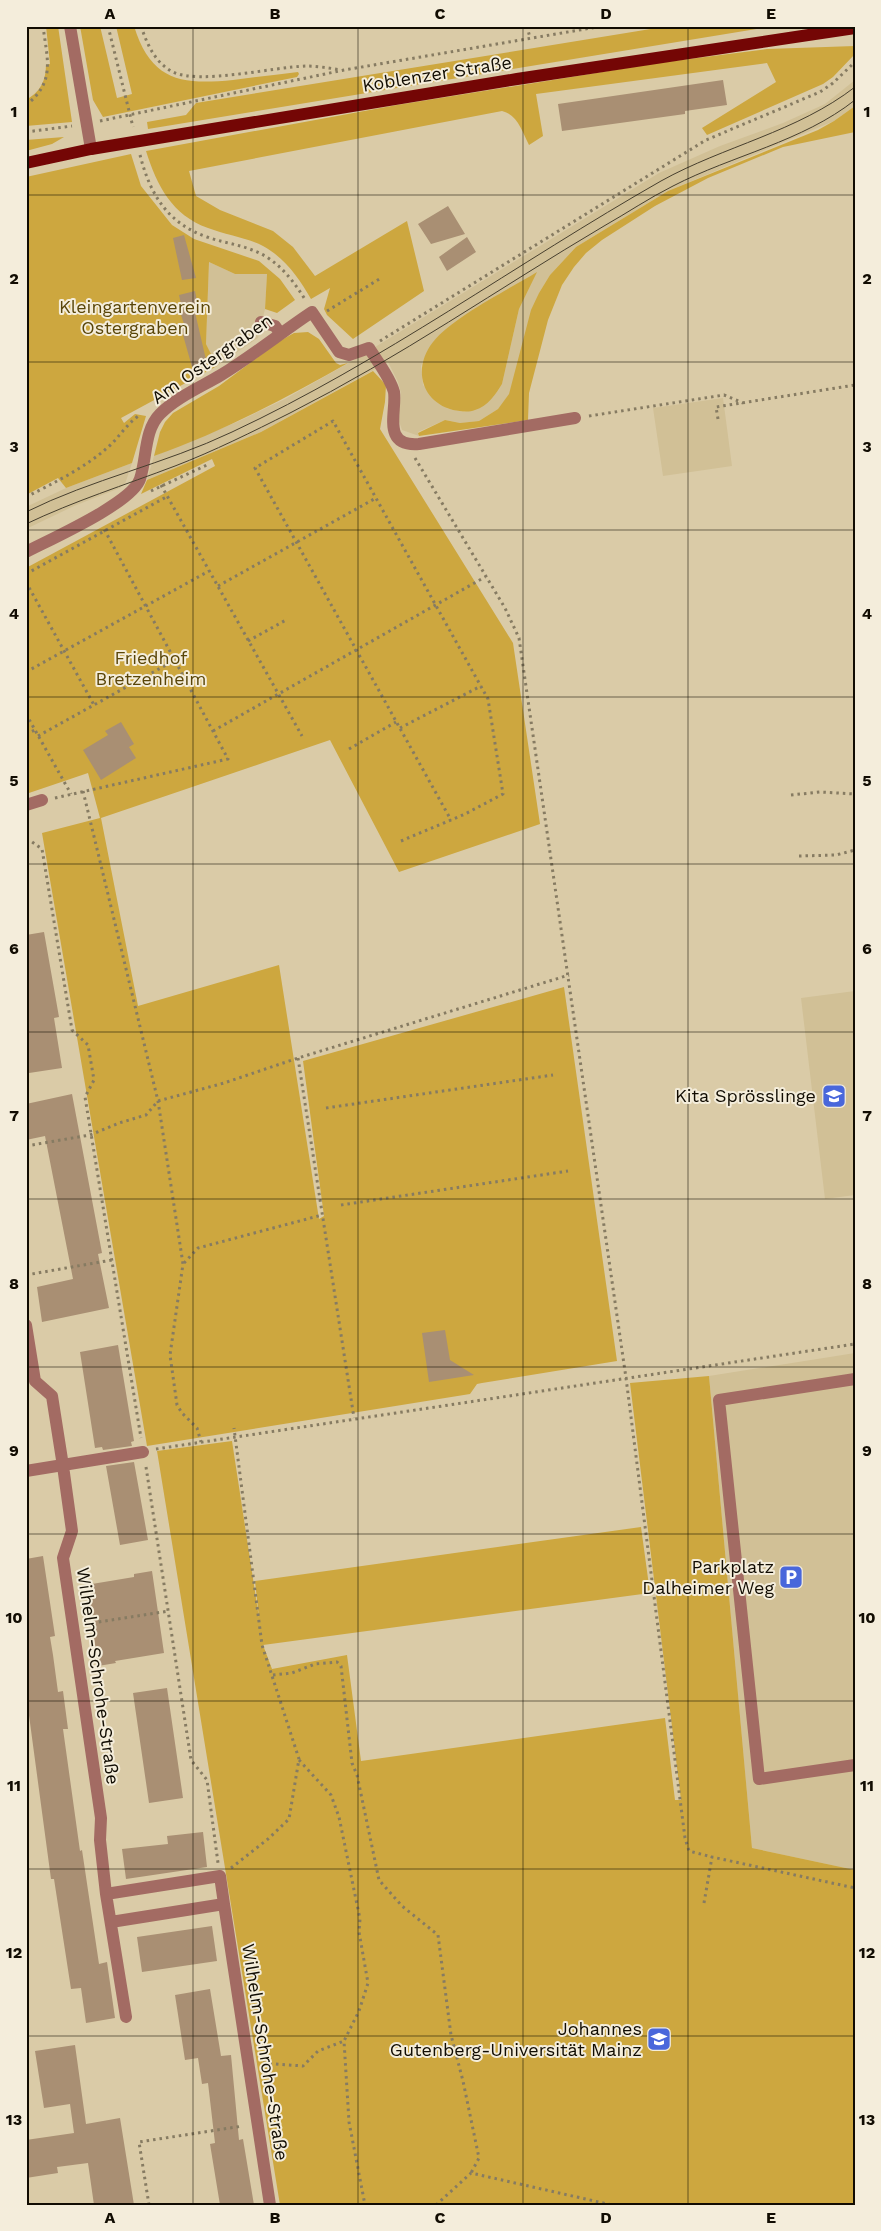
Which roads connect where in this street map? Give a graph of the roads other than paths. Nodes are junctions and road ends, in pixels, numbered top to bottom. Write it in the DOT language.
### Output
graph roads {
  1 [pos="70,26"];
  2 [pos="855,28"];
  3 [pos="90,149"];
  4 [pos="26,163"];
  5 [pos="261,322"];
  6 [pos="280,334"];
  7 [pos="576,418"];
  8 [pos="26,552"];
  9 [pos="42,800"];
  10 [pos="26,806"];
  11 [pos="26,1325"];
  12 [pos="855,1380"];
  13 [pos="144,1452"];
  14 [pos="63,1466"];
  15 [pos="26,1471"];
  16 [pos="855,1765"];
  17 [pos="106,1894"];
  18 [pos="224,1904"];
  19 [pos="111,1922"];
  20 [pos="126,2017"];
  21 [pos="270,2205"];
  1 -- 3 [label="street"];
  2 -- 3 [label="main road, Koblenzer Straße"];
  3 -- 4 [label="main road, Koblenzer Straße"];
  5 -- 6 [label="street"];
  6 -- 7 [label="street, Am Ostergraben"];
  6 -- 8 [label="street, Am Ostergraben"];
  9 -- 10 [label="street"];
  11 -- 14 [label="street, Wilhelm-Schrohe-Straße"];
  12 -- 16 [label="street"];
  13 -- 14 [label="street"];
  14 -- 15 [label="street"];
  14 -- 17 [label="street, Wilhelm-Schrohe-Straße"];
  17 -- 18 [label="street, Wilhelm-Schrohe-Straße"];
  17 -- 19 [label="street, Wilhelm-Schrohe-Straße"];
  18 -- 19 [label="street"];
  18 -- 21 [label="street, Wilhelm-Schrohe-Straße"];
  19 -- 20 [label="street, Wilhelm-Schrohe-Straße"];
}
